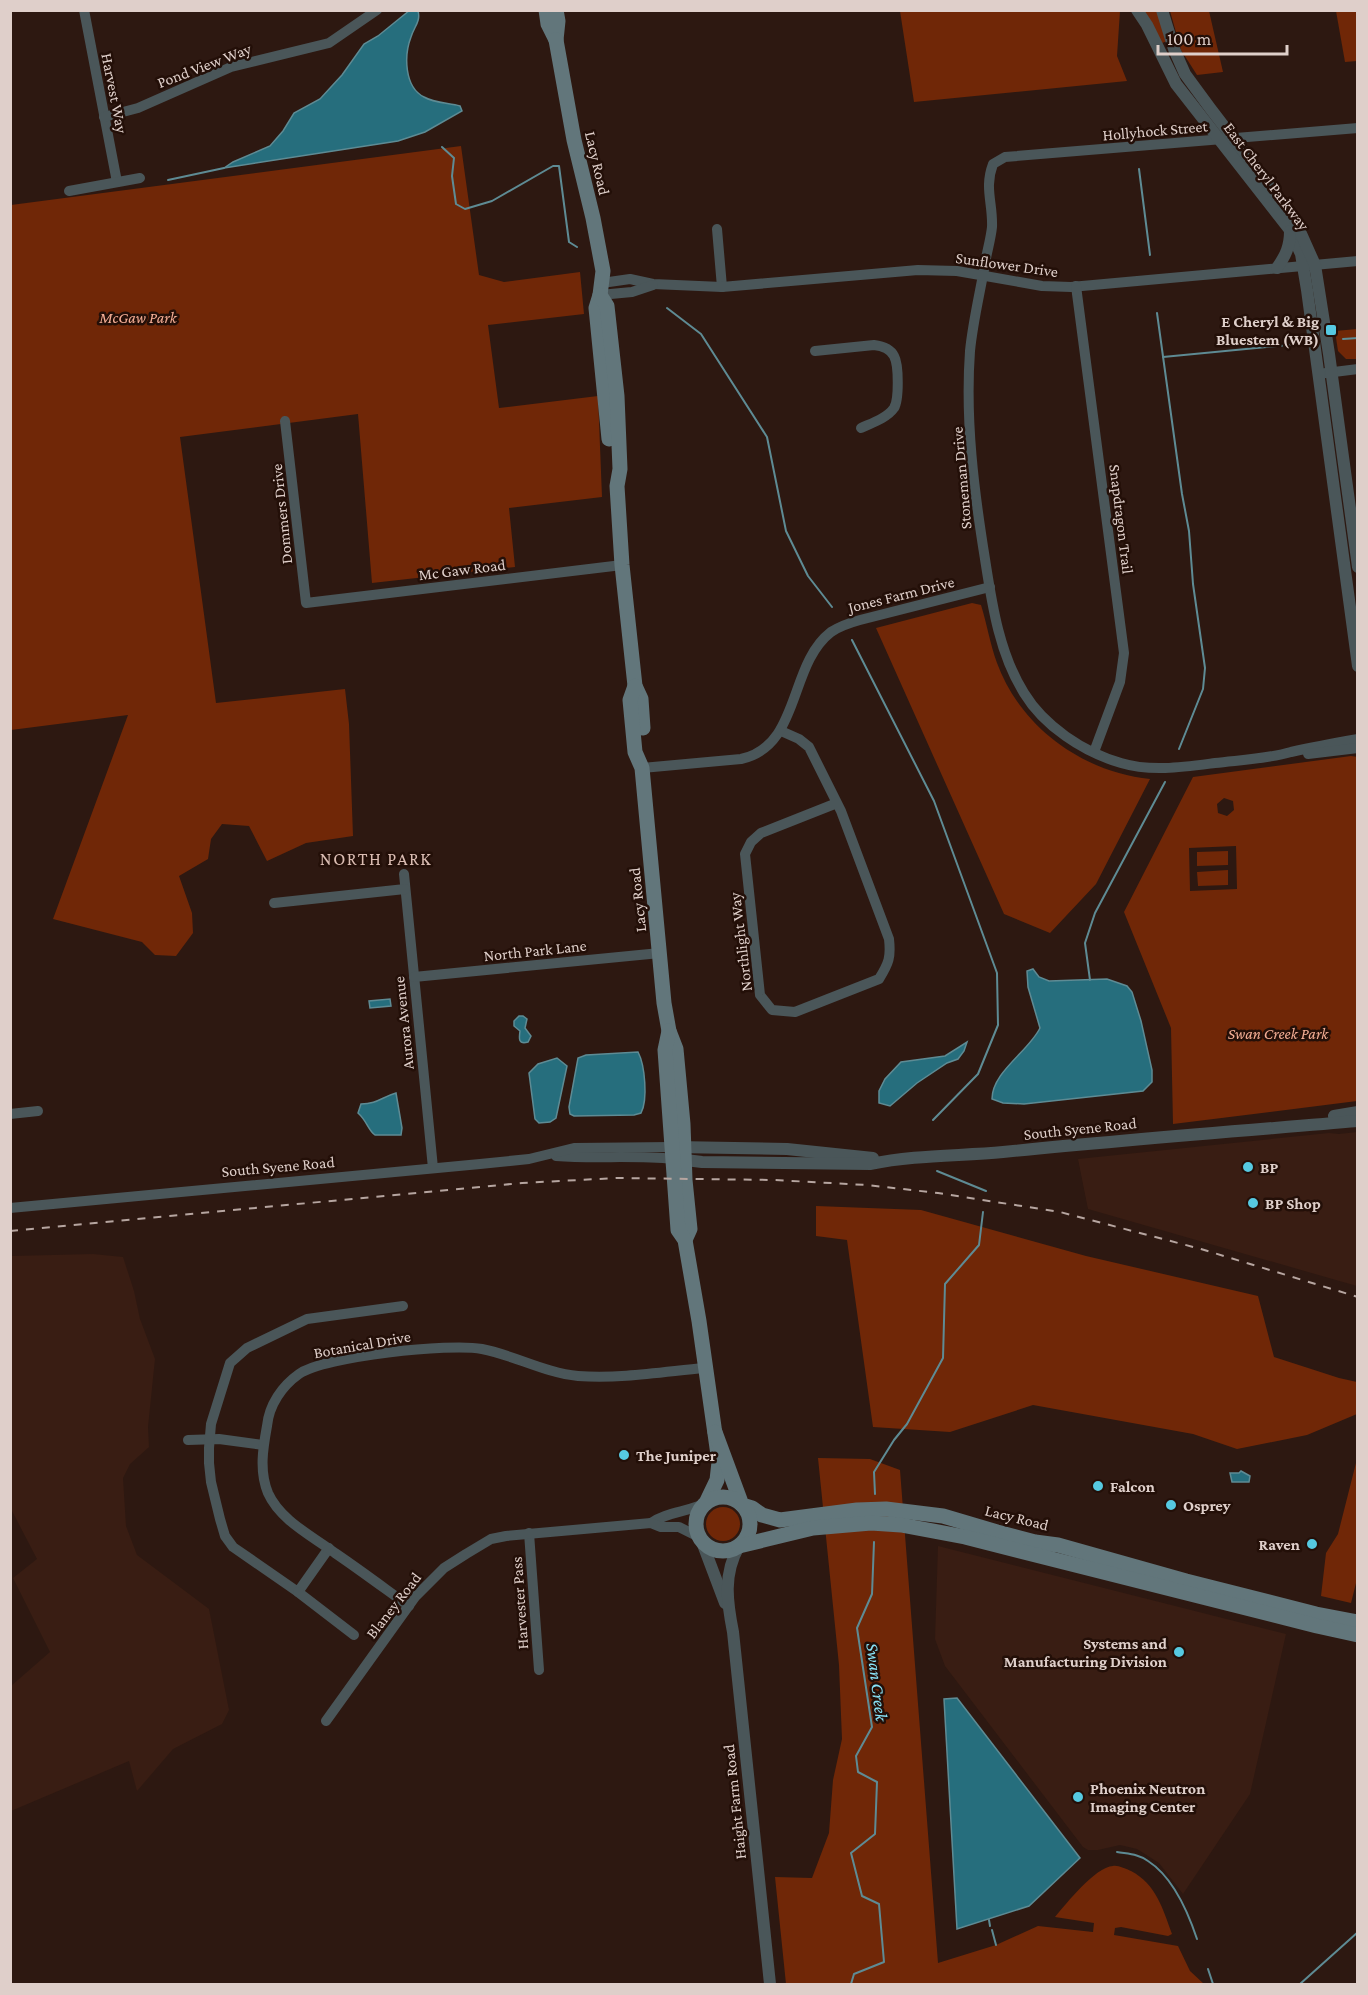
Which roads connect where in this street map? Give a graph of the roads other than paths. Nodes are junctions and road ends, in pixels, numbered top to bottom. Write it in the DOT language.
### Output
graph roads {
  1 [pos="84,10"];
  2 [pos="377,10"];
  3 [pos="546,10"];
  4 [pos="556,10"];
  5 [pos="1137,10"];
  6 [pos="1162,10"];
  7 [pos="555,40"];
  8 [pos="104,117"];
  9 [pos="1358,128"];
  10 [pos="1234,139"];
  11 [pos="1220,140"];
  12 [pos="993,164"];
  13 [pos="140,178"];
  14 [pos="117,182"];
  15 [pos="69,190"];
  16 [pos="717,229"];
  17 [pos="1290,230"];
  18 [pos="1358,261"];
  19 [pos="1309,266"];
  20 [pos="1277,268"];
  21 [pos="983,275"];
  22 [pos="1076,286"];
  23 [pos="722,287"];
  24 [pos="601,289"];
  25 [pos="815,351"];
  26 [pos="1358,369"];
  27 [pos="1325,373"];
  28 [pos="285,421"];
  29 [pos="861,428"];
  30 [pos="621,565"];
  31 [pos="1358,567"];
  32 [pos="990,587"];
  33 [pos="306,603"];
  34 [pos="1358,666"];
  35 [pos="781,731"];
  36 [pos="1358,739"];
  37 [pos="1358,748"];
  38 [pos="1094,752"];
  39 [pos="1290,753"];
  40 [pos="642,767"];
  41 [pos="837,803"];
  42 [pos="404,874"];
  43 [pos="405,889"];
  44 [pos="274,903"];
  45 [pos="660,953"];
  46 [pos="414,977"];
  47 [pos="38,1111"];
  48 [pos="1358,1112"];
  49 [pos="10,1114"];
  50 [pos="1358,1121"];
  51 [pos="1276,1127"];
  52 [pos="678,1153"];
  53 [pos="434,1168"];
  54 [pos="10,1208"];
  55 [pos="403,1306"];
  56 [pos="704,1368"];
  57 [pos="715,1432"];
  58 [pos="210,1439"];
  59 [pos="188,1440"];
  60 [pos="263,1445"];
  61 [pos="706,1503"];
  62 [pos="742,1505"];
  63 [pos="651,1523"];
  64 [pos="529,1533"];
  65 [pos="701,1539"];
  66 [pos="739,1546"];
  67 [pos="329,1548"];
  68 [pos="298,1592"];
  69 [pos="409,1606"];
  70 [pos="730,1616"];
  71 [pos="1358,1622"];
  72 [pos="354,1635"];
  73 [pos="1358,1635"];
  74 [pos="539,1670"];
  75 [pos="326,1721"];
  76 [pos="770,1984"];
  1 -- 8 [label="street, Harvest Way"];
  2 -- 8 [label="street, Pond View Way"];
  3 -- 7 [label="main road, Lacy Road"];
  4 -- 7 [label="main road, Lacy Road"];
  5 -- 11 [label="street, East Cheryl Parkway"];
  6 -- 10 [label="street, East Cheryl Parkway"];
  7 -- 24 [label="main road, Lacy Road"];
  8 -- 14 [label="street, Harvest Way"];
  9 -- 10 [label="street, Hollyhock Street"];
  10 -- 11 [label="street, Hollyhock Street"];
  10 -- 19 [label="street, East Cheryl Parkway"];
  11 -- 12 [label="street, Hollyhock Street"];
  11 -- 17 [label="street, East Cheryl Parkway"];
  12 -- 21 [label="street, Stoneman Drive"];
  13 -- 14 [label="street"];
  14 -- 15 [label="street"];
  16 -- 23 [label="street"];
  17 -- 19 [label="street, East Cheryl Parkway"];
  17 -- 20 [label="street"];
  18 -- 19 [label="street, Sunflower Drive"];
  19 -- 20 [label="street, Sunflower Drive"];
  19 -- 27 [label="street, East Cheryl Parkway"];
  20 -- 22 [label="street, Sunflower Drive"];
  21 -- 22 [label="street, Sunflower Drive"];
  21 -- 23 [label="street, Sunflower Drive"];
  21 -- 32 [label="street, Stoneman Drive"];
  22 -- 38 [label="street, Snapdragon Trail"];
  23 -- 24 [label="street, Sunflower Drive"];
  24 -- 30 [label="main road, Lacy Road"];
  25 -- 29 [label="street"];
  26 -- 27 [label="street"];
  27 -- 31 [label="street, East Cheryl Parkway"];
  27 -- 34 [label="street, East Cheryl Parkway"];
  28 -- 33 [label="street, Dommers Drive"];
  30 -- 33 [label="street, Mc Gaw Road"];
  30 -- 40 [label="main road, Lacy Road"];
  32 -- 35 [label="street, Jones Farm Drive"];
  32 -- 38 [label="street, Stoneman Drive"];
  35 -- 40 [label="street, Jones Farm Drive"];
  35 -- 41 [label="street, Northlight Way"];
  36 -- 39 [label="street"];
  37 -- 39 [label="street"];
  38 -- 39 [label="street, Stoneman Drive"];
  40 -- 45 [label="main road, Lacy Road"];
  41 -- 41 [label="street, Northlight Way"];
  42 -- 43 [label="street, Aurora Avenue"];
  43 -- 44 [label="street"];
  43 -- 46 [label="street, Aurora Avenue"];
  45 -- 46 [label="street, North Park Lane"];
  45 -- 52 [label="main road, Lacy Road"];
  46 -- 53 [label="street, Aurora Avenue"];
  47 -- 49 [label="street"];
  48 -- 51 [label="street, South Syene Road"];
  50 -- 51 [label="street, South Syene Road"];
  51 -- 52 [label="street, South Syene Road"];
  52 -- 53 [label="street, South Syene Road"];
  52 -- 56 [label="main road, Lacy Road"];
  53 -- 54 [label="street, South Syene Road"];
  55 -- 58 [label="street"];
  56 -- 57 [label="main road, Lacy Road"];
  56 -- 60 [label="street, Botanical Drive"];
  57 -- 61 [label="main road, Lacy Road"];
  57 -- 62 [label="main road, Lacy Road"];
  58 -- 59 [label="street"];
  58 -- 60 [label="street"];
  58 -- 68 [label="street"];
  60 -- 67 [label="street, Botanical Drive"];
  61 -- 62 [label="main road"];
  61 -- 63 [label="street, Blaney Road"];
  61 -- 65 [label="main road"];
  62 -- 66 [label="main road"];
  62 -- 71 [label="main road, Lacy Road"];
  63 -- 64 [label="street, Blaney Road"];
  63 -- 65 [label="street, Blaney Road"];
  64 -- 69 [label="street, Blaney Road"];
  64 -- 74 [label="street, Harvester Pass"];
  65 -- 66 [label="main road"];
  65 -- 70 [label="street, Haight Farm Road"];
  66 -- 70 [label="street, Haight Farm Road"];
  66 -- 73 [label="main road, Lacy Road"];
  67 -- 68 [label="street"];
  67 -- 69 [label="street, Botanical Drive"];
  68 -- 72 [label="street"];
  69 -- 75 [label="street, Blaney Road"];
  70 -- 76 [label="street, Haight Farm Road"];
}
